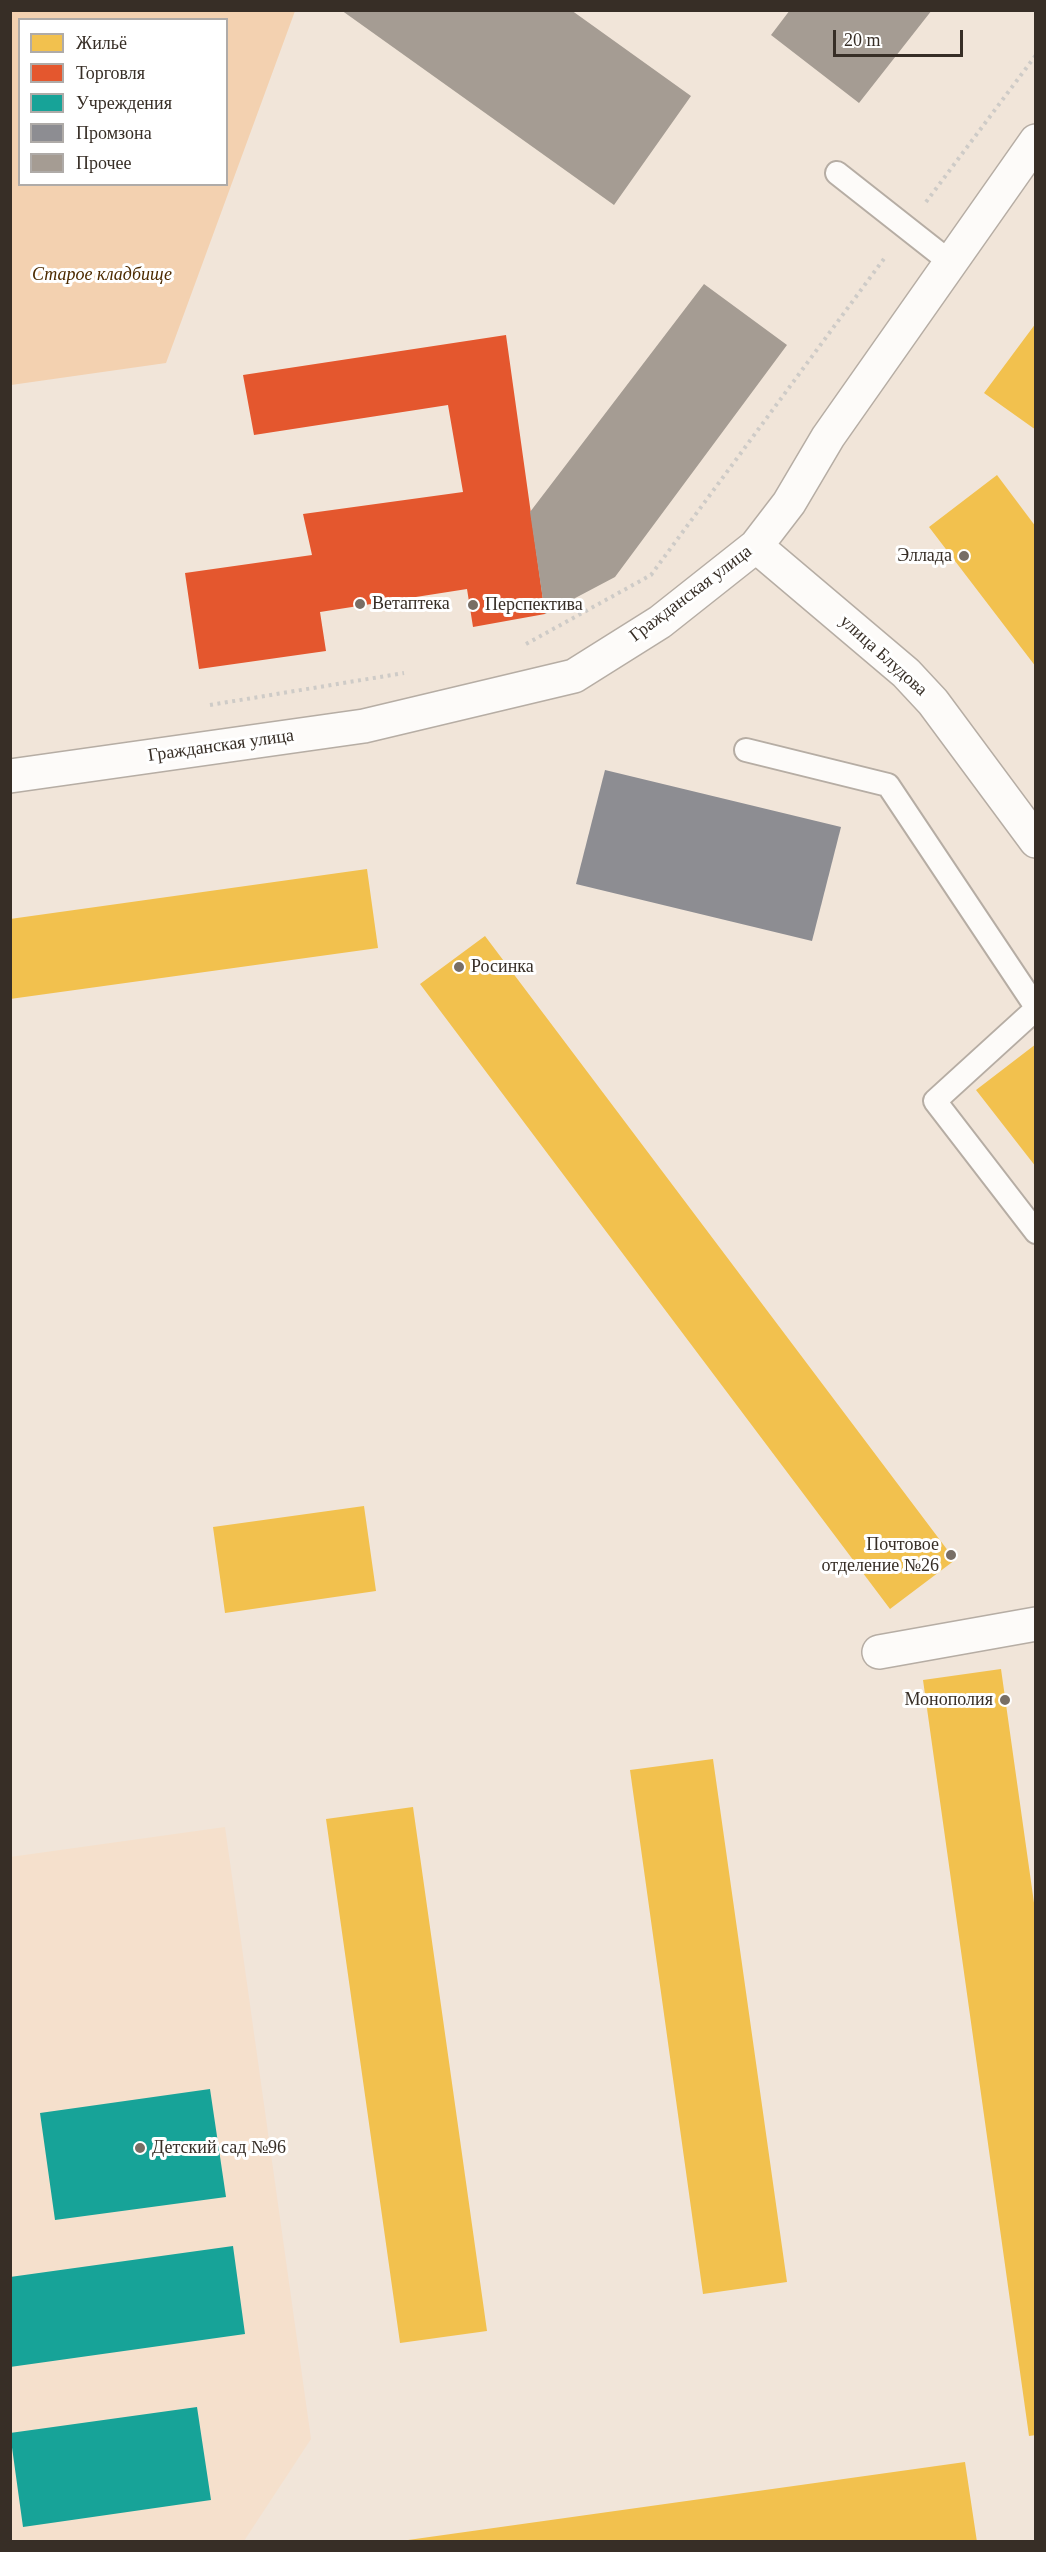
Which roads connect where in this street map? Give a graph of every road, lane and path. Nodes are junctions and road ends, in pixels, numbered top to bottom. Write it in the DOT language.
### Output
graph roads {
  1 [pos="1035,55"];
  2 [pos="1035,141"];
  3 [pos="837,173"];
  4 [pos="907,228"];
  5 [pos="950,262"];
  6 [pos="756,546"];
  7 [pos="525,645"];
  8 [pos="410,672"];
  9 [pos="199,707"];
  10 [pos="746,750"];
  11 [pos="10,776"];
  12 [pos="1035,841"];
  13 [pos="1035,1008"];
  14 [pos="1035,1232"];
  15 [pos="1035,1624"];
  16 [pos="879,1652"];
  1 -- 4 [label="path"];
  2 -- 5 [label="street, Гражданская улица"];
  3 -- 4 [label="lane"];
  4 -- 5 [label="lane"];
  4 -- 7 [label="path"];
  5 -- 6 [label="street, Гражданская улица"];
  6 -- 11 [label="street, Гражданская улица"];
  6 -- 12 [label="street, улица Блудова"];
  8 -- 9 [label="path"];
  10 -- 13 [label="lane"];
  13 -- 14 [label="lane"];
  15 -- 16 [label="street"];
}
